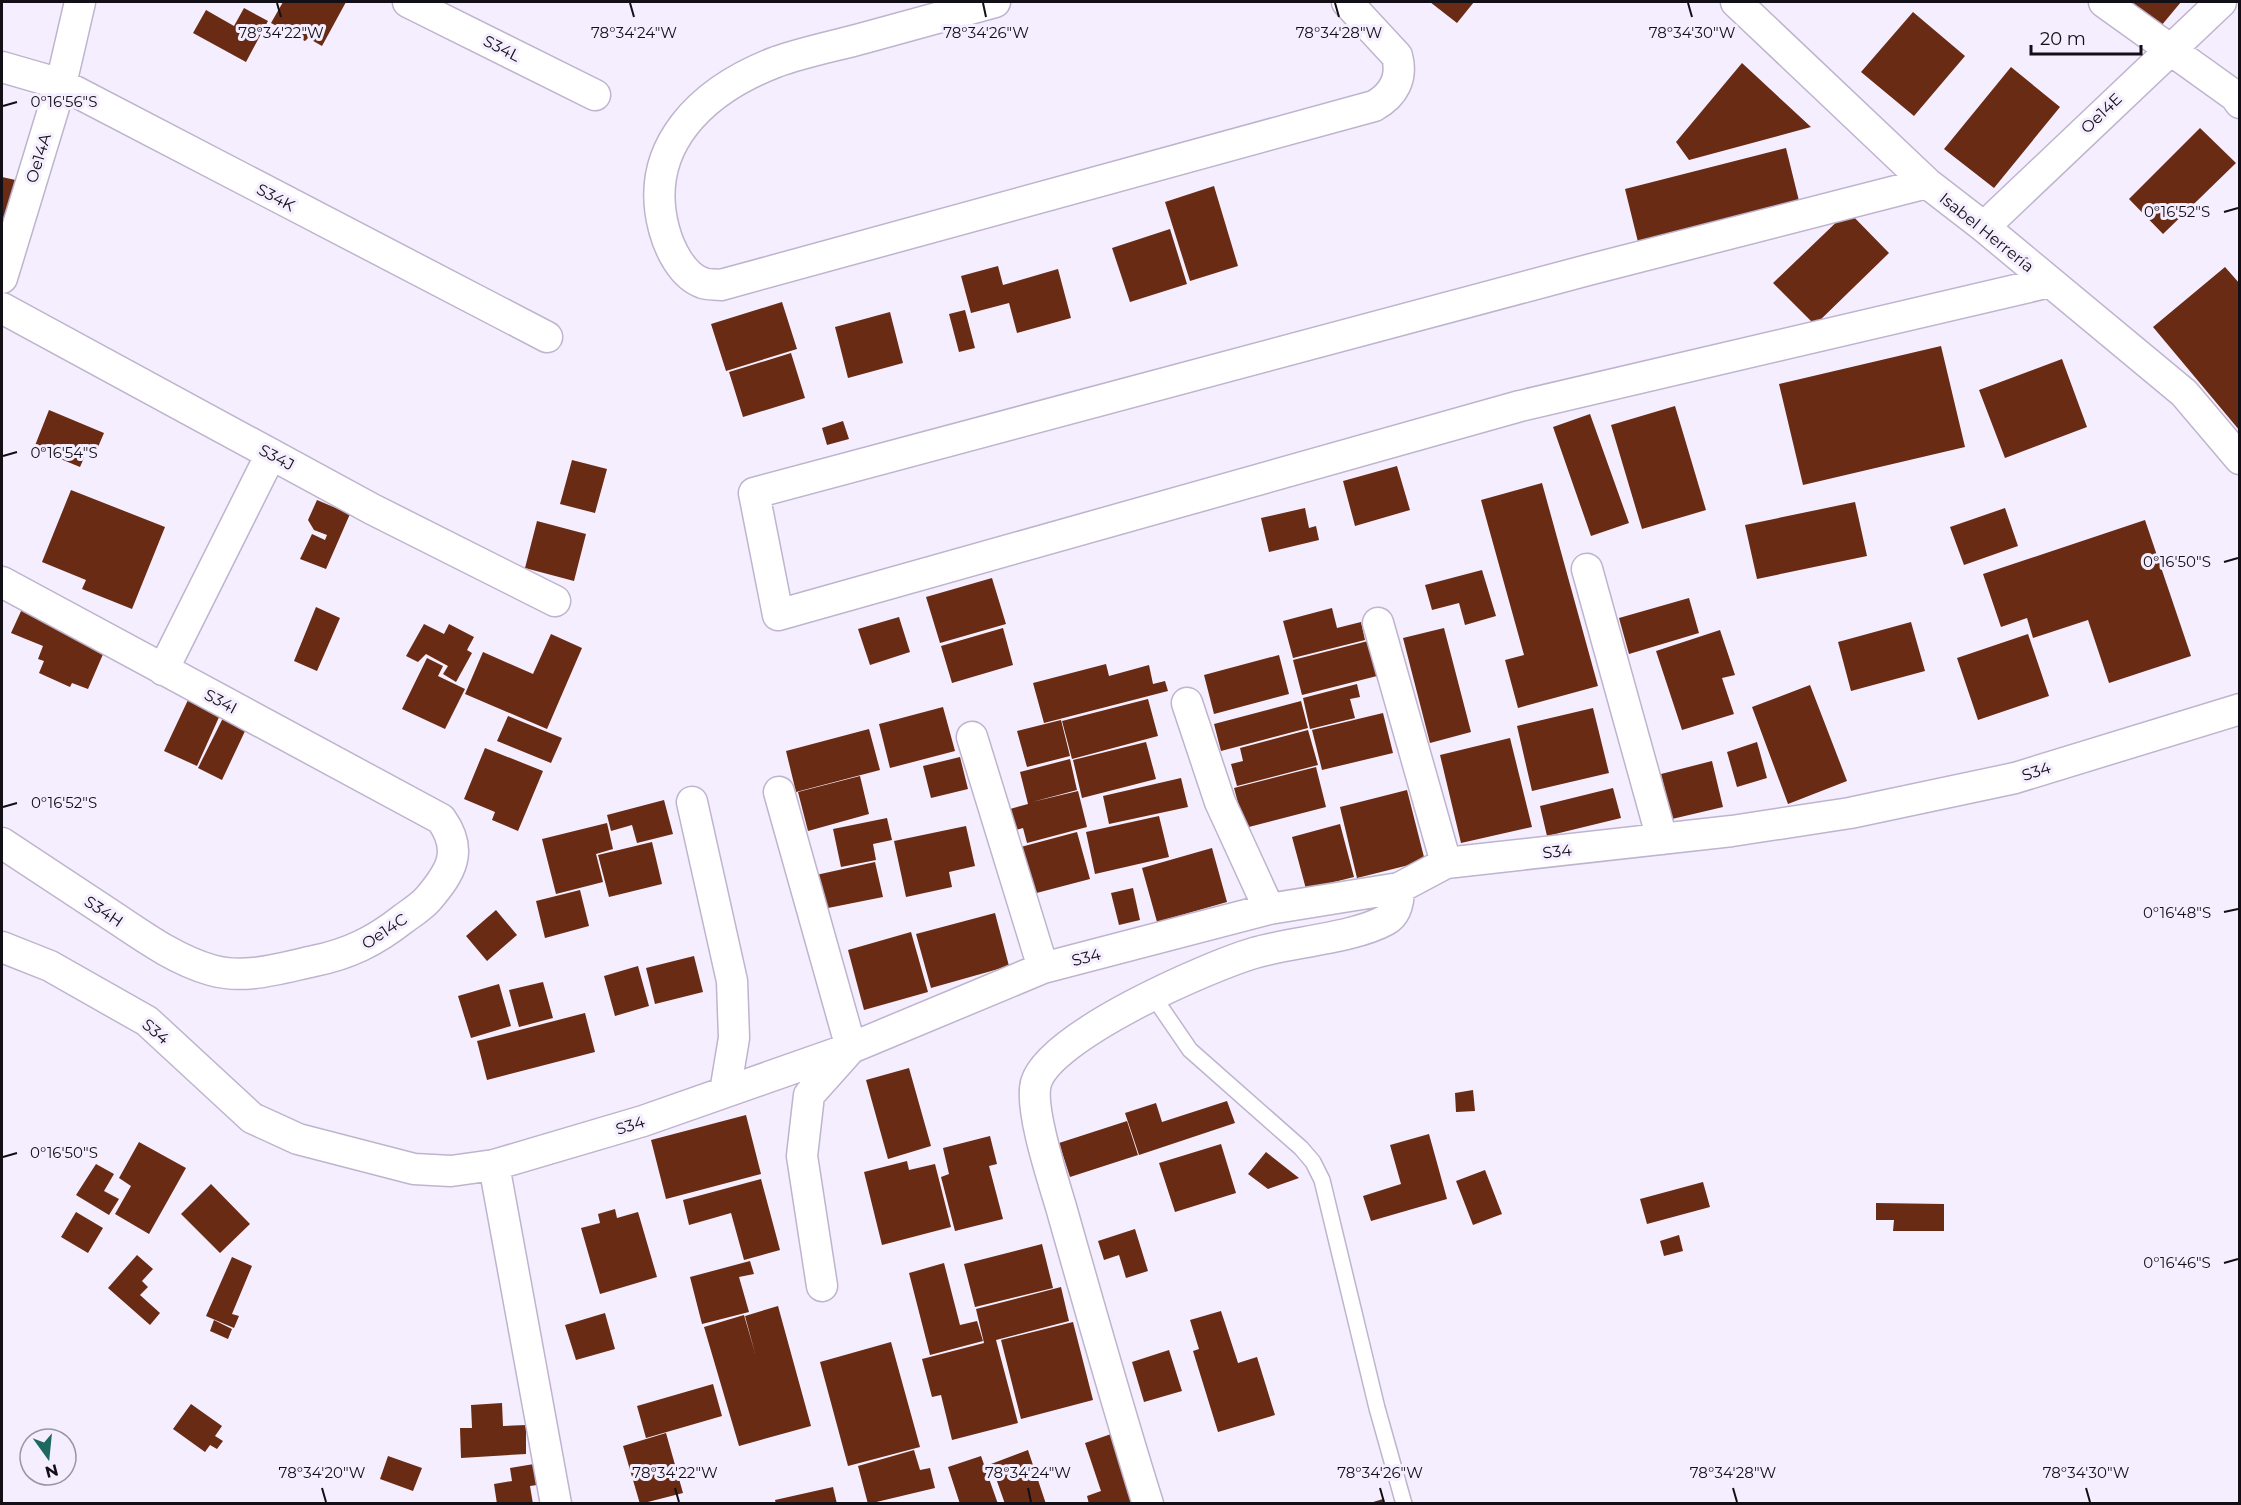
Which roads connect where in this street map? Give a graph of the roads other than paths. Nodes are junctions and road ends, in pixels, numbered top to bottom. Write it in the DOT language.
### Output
graph roads {
  1 [pos="80,2"];
  2 [pos="408,2"];
  3 [pos="995,2"];
  4 [pos="1347,2"];
  5 [pos="1736,2"];
  6 [pos="2104,2"];
  7 [pos="2221,2"];
  8 [pos="2170,47"];
  9 [pos="2,67"];
  10 [pos="61,84"];
  11 [pos="595,95"];
  12 [pos="2240,103"];
  13 [pos="1927,183"];
  14 [pos="1984,227"];
  15 [pos="2,278"];
  16 [pos="2050,282"];
  17 [pos="2,309"];
  18 [pos="547,337"];
  19 [pos="271,454"];
  20 [pos="2240,459"];
  21 [pos="1587,569"];
  22 [pos="2,582"];
  23 [pos="555,601"];
  24 [pos="1378,623"];
  25 [pos="163,670"];
  26 [pos="1187,703"];
  27 [pos="2240,709"];
  28 [pos="972,737"];
  29 [pos="779,792"];
  30 [pos="692,802"];
  31 [pos="441,819"];
  32 [pos="1662,839"];
  33 [pos="2,843"];
  34 [pos="1446,863"];
  35 [pos="1400,888"];
  36 [pos="1269,909"];
  37 [pos="2,946"];
  38 [pos="1043,968"];
  39 [pos="212,970"];
  40 [pos="1153,996"];
  41 [pos="851,1048"];
  42 [pos="725,1092"];
  43 [pos="494,1165"];
  44 [pos="822,1286"];
  45 [pos="556,1503"];
  46 [pos="1148,1503"];
  47 [pos="1404,1503"];
  1 -- 10 [label="street, Oe14A"];
  2 -- 11 [label="street, S34L"];
  3 -- 4 [label="street"];
  5 -- 13 [label="street, Isabel Herrería"];
  6 -- 8 [label="street"];
  7 -- 8 [label="street, Oe14E"];
  8 -- 12 [label="street"];
  8 -- 14 [label="street, Oe14E"];
  9 -- 10 [label="street, S34K"];
  10 -- 15 [label="street, Oe14A"];
  10 -- 18 [label="street, S34K"];
  13 -- 14 [label="street, Isabel Herrería"];
  13 -- 16 [label="street"];
  14 -- 16 [label="street, Isabel Herrería"];
  16 -- 20 [label="street, Isabel Herrería"];
  17 -- 19 [label="street, S34J"];
  19 -- 23 [label="street, S34J"];
  19 -- 25 [label="street"];
  21 -- 32 [label="street"];
  22 -- 25 [label="street, S34I"];
  24 -- 34 [label="street"];
  25 -- 31 [label="street, S34I"];
  26 -- 36 [label="street"];
  27 -- 32 [label="street, S34"];
  28 -- 38 [label="street"];
  29 -- 41 [label="street"];
  30 -- 42 [label="street"];
  31 -- 39 [label="street, Oe14C"];
  32 -- 34 [label="street, S34"];
  33 -- 39 [label="street, S34H"];
  34 -- 35 [label="street, S34"];
  35 -- 36 [label="street, S34"];
  35 -- 40 [label="street"];
  36 -- 38 [label="street, S34"];
  37 -- 43 [label="street, S34"];
  38 -- 41 [label="street, S34"];
  40 -- 46 [label="street"];
  40 -- 47 [label="lane"];
  41 -- 42 [label="street, S34"];
  41 -- 44 [label="street"];
  42 -- 43 [label="street, S34"];
  43 -- 45 [label="street"];
}
